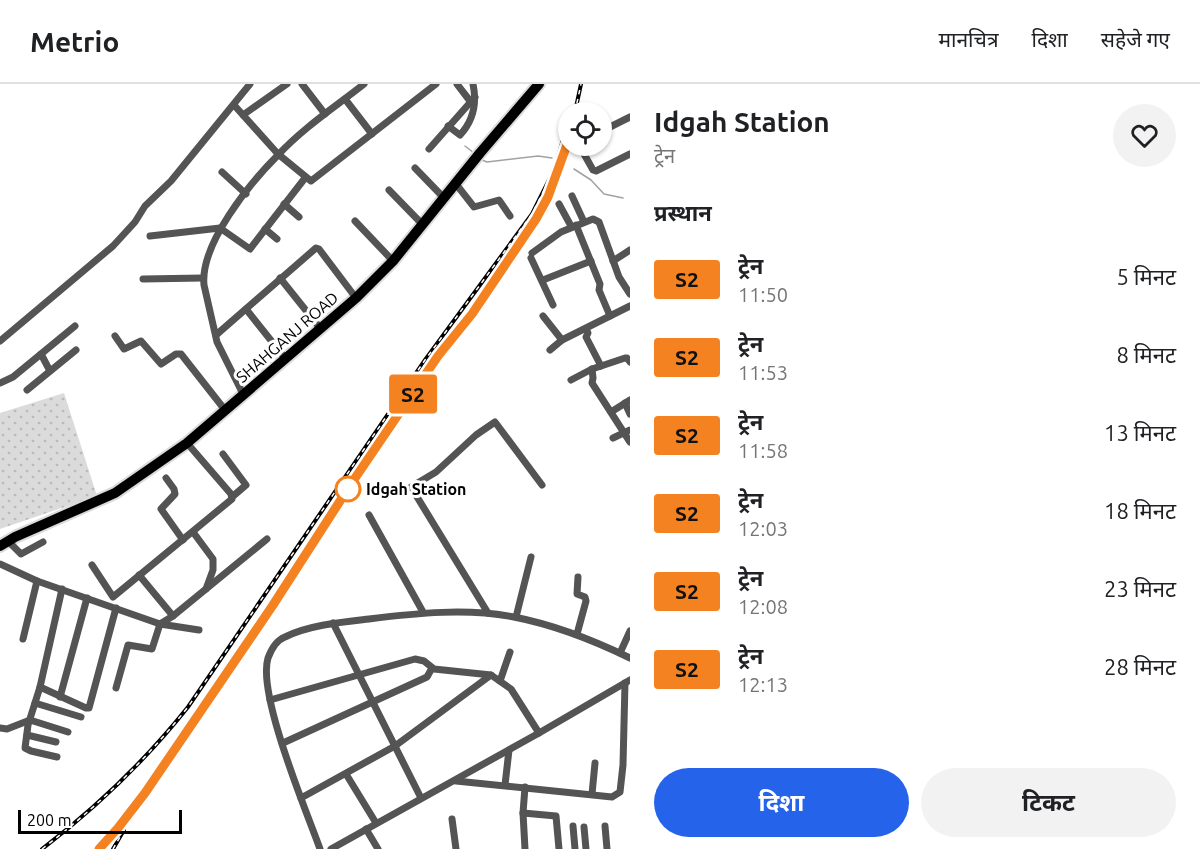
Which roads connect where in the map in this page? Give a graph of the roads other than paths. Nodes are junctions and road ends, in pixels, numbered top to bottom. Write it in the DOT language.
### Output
graph roads {
  1 [pos="287,84"];
  2 [pos="302,84"];
  3 [pos="364,84"];
  4 [pos="436,84"];
  5 [pos="457,84"];
  6 [pos="473,84"];
  7 [pos="539,84"];
  8 [pos="248,85"];
  9 [pos="345,99"];
  10 [pos="473,99"];
  11 [pos="234,105"];
  12 [pos="325,114"];
  13 [pos="243,115"];
  14 [pos="630,117"];
  15 [pos="448,126"];
  16 [pos="612,126"];
  17 [pos="372,134"];
  18 [pos="429,149"];
  19 [pos="278,154"];
  20 [pos="630,154"];
  21 [pos="585,156"];
  22 [pos="415,168"];
  23 [pos="222,172"];
  24 [pos="305,178"];
  25 [pos="456,184"];
  26 [pos="388,190"];
  27 [pos="246,194"];
  28 [pos="572,196"];
  29 [pos="444,198"];
  30 [pos="284,204"];
  31 [pos="559,204"];
  32 [pos="510,216"];
  33 [pos="299,217"];
  34 [pos="355,220"];
  35 [pos="577,224"];
  36 [pos="423,225"];
  37 [pos="220,228"];
  38 [pos="265,229"];
  39 [pos="150,236"];
  40 [pos="277,239"];
  41 [pos="630,249"];
  42 [pos="393,261"];
  43 [pos="591,261"];
  44 [pos="613,261"];
  45 [pos="203,278"];
  46 [pos="280,278"];
  47 [pos="143,279"];
  48 [pos="543,280"];
  49 [pos="630,294"];
  50 [pos="356,297"];
  51 [pos="553,305"];
  52 [pos="630,306"];
  53 [pos="246,309"];
  54 [pos="543,316"];
  55 [pos="610,316"];
  56 [pos="75,326"];
  57 [pos="320,328"];
  58 [pos="586,328"];
  59 [pos="116,336"];
  60 [pos="216,336"];
  61 [pos="562,340"];
  62 [pos="0,341"];
  63 [pos="76,350"];
  64 [pos="550,350"];
  65 [pos="41,354"];
  66 [pos="285,358"];
  67 [pos="630,362"];
  68 [pos="601,366"];
  69 [pos="592,369"];
  70 [pos="50,371"];
  71 [pos="571,380"];
  72 [pos="0,383"];
  73 [pos="27,390"];
  74 [pos="243,394"];
  75 [pos="627,402"];
  76 [pos="225,410"];
  77 [pos="611,412"];
  78 [pos="630,414"];
  79 [pos="627,431"];
  80 [pos="613,438"];
  81 [pos="630,442"];
  82 [pos="187,443"];
  83 [pos="223,454"];
  84 [pos="166,478"];
  85 [pos="542,485"];
  86 [pos="232,497"];
  87 [pos="369,515"];
  88 [pos="192,532"];
  89 [pos="267,539"];
  90 [pos="183,540"];
  91 [pos="6,541"];
  92 [pos="43,542"];
  93 [pos="531,557"];
  94 [pos="0,564"];
  95 [pos="92,565"];
  96 [pos="139,575"];
  97 [pos="578,577"];
  98 [pos="37,581"];
  99 [pos="62,589"];
  100 [pos="207,589"];
  101 [pos="87,598"];
  102 [pos="116,608"];
  103 [pos="423,612"];
  104 [pos="488,613"];
  105 [pos="173,616"];
  106 [pos="516,617"];
  107 [pos="333,623"];
  108 [pos="160,624"];
  109 [pos="199,630"];
  110 [pos="630,631"];
  111 [pos="578,634"];
  112 [pos="23,639"];
  113 [pos="510,652"];
  114 [pos="620,653"];
  115 [pos="630,658"];
  116 [pos="432,668"];
  117 [pos="491,675"];
  118 [pos="360,676"];
  119 [pos="500,681"];
  120 [pos="628,681"];
  121 [pos="40,687"];
  122 [pos="116,687"];
  123 [pos="60,697"];
  124 [pos="270,700"];
  125 [pos="373,702"];
  126 [pos="35,703"];
  127 [pos="81,717"];
  128 [pos="30,720"];
  129 [pos="0,728"];
  130 [pos="68,732"];
  131 [pos="539,733"];
  132 [pos="27,735"];
  133 [pos="56,742"];
  134 [pos="283,743"];
  135 [pos="395,746"];
  136 [pos="509,750"];
  137 [pos="57,757"];
  138 [pos="595,763"];
  139 [pos="346,774"];
  140 [pos="455,781"];
  141 [pos="505,785"];
  142 [pos="525,787"];
  143 [pos="592,794"];
  144 [pos="301,798"];
  145 [pos="422,798"];
  146 [pos="523,813"];
  147 [pos="452,819"];
  148 [pos="376,823"];
  149 [pos="573,826"];
  150 [pos="605,826"];
  151 [pos="584,827"];
  152 [pos="366,829"];
  153 [pos="320,849"];
  154 [pos="331,849"];
  155 [pos="378,849"];
  156 [pos="456,849"];
  157 [pos="525,849"];
  158 [pos="559,849"];
  159 [pos="575,849"];
  160 [pos="585,849"];
  161 [pos="607,849"];
  1 -- 13 [label="street"];
  2 -- 12 [label="street"];
  3 -- 9 [label="street"];
  4 -- 17 [label="street"];
  5 -- 10 [label="street"];
  6 -- 10 [label="street"];
  7 -- 25 [label="main road, SHAHGANJ ROAD"];
  8 -- 11 [label="street"];
  9 -- 12 [label="street"];
  9 -- 17 [label="street"];
  10 -- 15 [label="street"];
  10 -- 15 [label="street"];
  11 -- 13 [label="street"];
  11 -- 62 [label="street"];
  12 -- 19 [label="street"];
  13 -- 19 [label="street"];
  14 -- 16 [label="street"];
  15 -- 18 [label="street"];
  17 -- 24 [label="street"];
  19 -- 24 [label="street"];
  19 -- 27 [label="street"];
  20 -- 21 [label="street"];
  22 -- 29 [label="street"];
  23 -- 27 [label="street"];
  24 -- 30 [label="street"];
  25 -- 29 [label="main road, SHAHGANJ ROAD"];
  25 -- 32 [label="street"];
  26 -- 36 [label="street"];
  27 -- 37 [label="street"];
  28 -- 35 [label="street"];
  29 -- 36 [label="main road, SHAHGANJ ROAD"];
  30 -- 33 [label="street"];
  30 -- 38 [label="street"];
  31 -- 35 [label="street"];
  34 -- 42 [label="street"];
  35 -- 43 [label="street"];
  35 -- 44 [label="street"];
  35 -- 48 [label="street"];
  36 -- 42 [label="main road, SHAHGANJ ROAD"];
  37 -- 38 [label="street"];
  37 -- 39 [label="street"];
  37 -- 45 [label="street"];
  38 -- 40 [label="street"];
  41 -- 44 [label="street"];
  42 -- 50 [label="main road, SHAHGANJ ROAD"];
  43 -- 48 [label="street"];
  43 -- 55 [label="street"];
  44 -- 49 [label="street"];
  45 -- 47 [label="street"];
  45 -- 60 [label="street"];
  46 -- 50 [label="street"];
  46 -- 53 [label="street"];
  46 -- 57 [label="street"];
  48 -- 51 [label="street"];
  50 -- 57 [label="main road, SHAHGANJ ROAD"];
  52 -- 55 [label="street"];
  53 -- 60 [label="street"];
  53 -- 66 [label="street"];
  54 -- 61 [label="street"];
  55 -- 58 [label="street"];
  56 -- 65 [label="street"];
  57 -- 66 [label="main road, SHAHGANJ ROAD"];
  58 -- 61 [label="street"];
  58 -- 68 [label="street"];
  59 -- 76 [label="street"];
  60 -- 74 [label="street"];
  61 -- 64 [label="street"];
  63 -- 70 [label="street"];
  65 -- 70 [label="street"];
  65 -- 72 [label="street"];
  66 -- 74 [label="main road, SHAHGANJ ROAD"];
  67 -- 68 [label="street"];
  68 -- 69 [label="street"];
  69 -- 71 [label="street"];
  69 -- 77 [label="street"];
  70 -- 73 [label="street"];
  74 -- 76 [label="main road, SHAHGANJ ROAD"];
  75 -- 77 [label="street"];
  75 -- 78 [label="street"];
  76 -- 82 [label="main road, SHAHGANJ ROAD"];
  77 -- 79 [label="street"];
  79 -- 80 [label="street"];
  79 -- 81 [label="street"];
  82 -- 86 [label="street"];
  82 -- 91 [label="main road, SHAHGANJ ROAD"];
  83 -- 86 [label="street"];
  84 -- 90 [label="street"];
  85 -- 104 [label="street"];
  86 -- 88 [label="street"];
  87 -- 103 [label="street"];
  88 -- 90 [label="street"];
  88 -- 100 [label="street"];
  89 -- 100 [label="street"];
  90 -- 96 [label="street"];
  91 -- 92 [label="street"];
  93 -- 106 [label="street"];
  94 -- 98 [label="street"];
  95 -- 96 [label="street"];
  96 -- 105 [label="street"];
  97 -- 111 [label="street"];
  98 -- 99 [label="street"];
  98 -- 112 [label="street"];
  99 -- 101 [label="street"];
  99 -- 121 [label="street"];
  100 -- 105 [label="street"];
  101 -- 102 [label="street"];
  101 -- 123 [label="street"];
  102 -- 108 [label="street"];
  102 -- 123 [label="street"];
  103 -- 104 [label="street"];
  103 -- 107 [label="street"];
  104 -- 106 [label="street"];
  105 -- 108 [label="street"];
  106 -- 111 [label="street"];
  107 -- 118 [label="street"];
  107 -- 124 [label="street"];
  108 -- 109 [label="street"];
  108 -- 122 [label="street"];
  110 -- 114 [label="street"];
  111 -- 114 [label="street"];
  113 -- 119 [label="street"];
  114 -- 115 [label="street"];
  116 -- 117 [label="street"];
  116 -- 118 [label="street"];
  116 -- 125 [label="street"];
  117 -- 119 [label="street"];
  117 -- 135 [label="street"];
  118 -- 124 [label="street"];
  118 -- 125 [label="street"];
  119 -- 131 [label="street"];
  120 -- 131 [label="street"];
  120 -- 143 [label="street"];
  121 -- 123 [label="street"];
  121 -- 126 [label="street"];
  124 -- 134 [label="street"];
  125 -- 134 [label="street"];
  125 -- 135 [label="street"];
  126 -- 127 [label="street"];
  126 -- 128 [label="street"];
  128 -- 129 [label="street"];
  128 -- 130 [label="street"];
  128 -- 132 [label="street"];
  131 -- 136 [label="street"];
  132 -- 133 [label="street"];
  132 -- 137 [label="street"];
  134 -- 144 [label="street"];
  135 -- 139 [label="street"];
  135 -- 145 [label="street"];
  136 -- 140 [label="street"];
  136 -- 141 [label="street"];
  138 -- 143 [label="street"];
  139 -- 144 [label="street"];
  139 -- 148 [label="street"];
  140 -- 141 [label="street"];
  140 -- 145 [label="street"];
  141 -- 142 [label="street"];
  142 -- 143 [label="street"];
  142 -- 146 [label="street"];
  144 -- 153 [label="street"];
  145 -- 148 [label="street"];
  146 -- 157 [label="street"];
  146 -- 158 [label="street"];
  147 -- 156 [label="street"];
  148 -- 152 [label="street"];
  149 -- 159 [label="street"];
  150 -- 161 [label="street"];
  151 -- 160 [label="street"];
  152 -- 154 [label="street"];
  152 -- 155 [label="street"];
}
